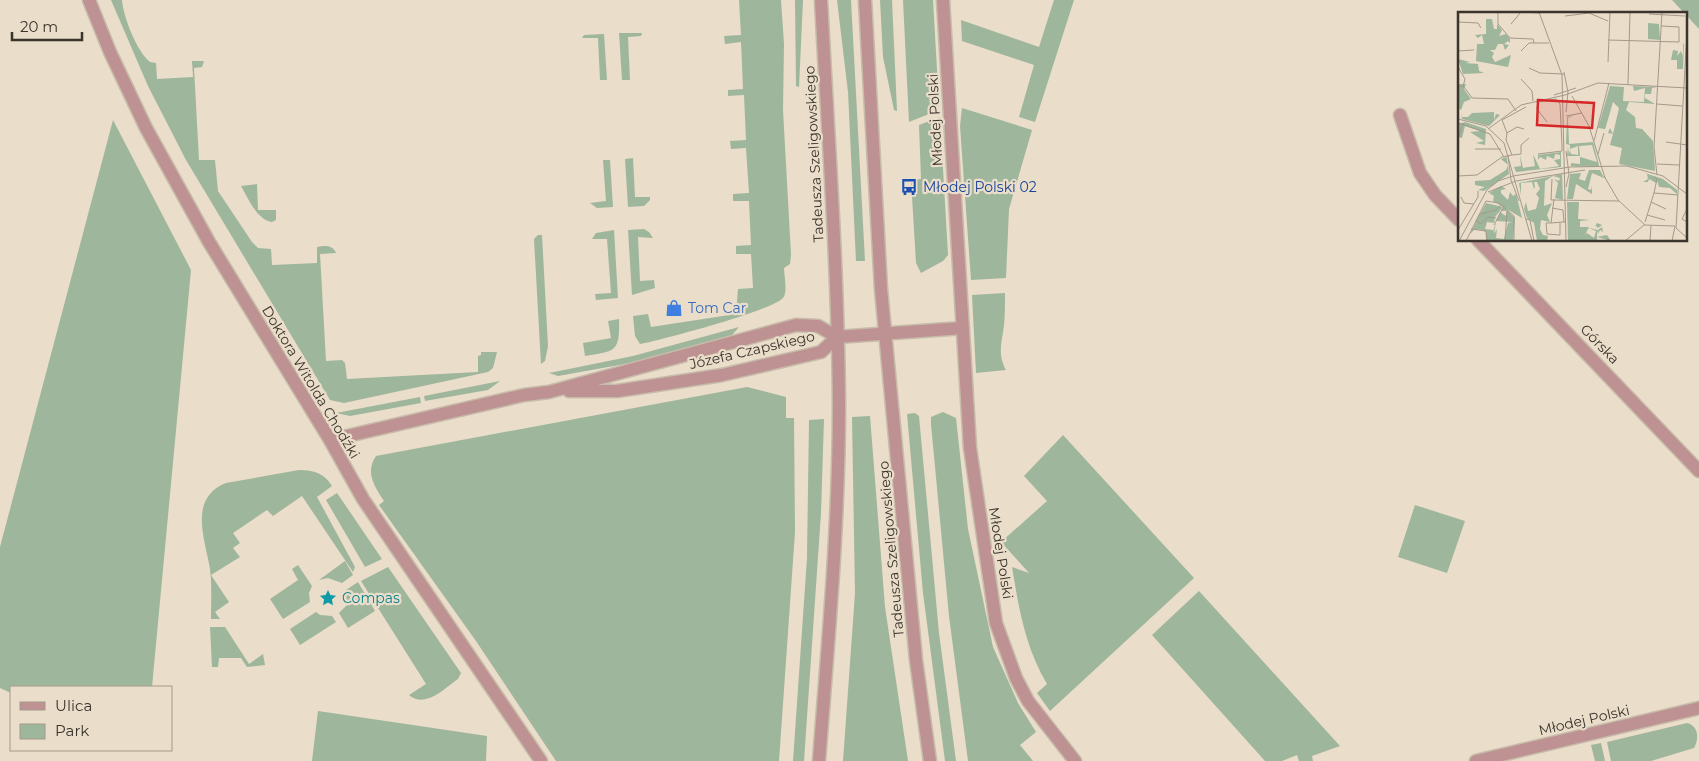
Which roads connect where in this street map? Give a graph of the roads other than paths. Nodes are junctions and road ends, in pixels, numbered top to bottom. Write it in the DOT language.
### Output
graph roads {
  1 [pos="89,0"];
  2 [pos="820,0"];
  3 [pos="865,0"];
  4 [pos="943,0"];
  5 [pos="1400,115"];
  6 [pos="1458,219"];
  7 [pos="1479,241"];
  8 [pos="963,328"];
  9 [pos="885,334"];
  10 [pos="837,337"];
  11 [pos="549,392"];
  12 [pos="330,440"];
  13 [pos="1699,471"];
  14 [pos="1699,708"];
  15 [pos="541,761"];
  16 [pos="819,761"];
  17 [pos="930,761"];
  18 [pos="1075,761"];
  19 [pos="1476,761"];
  1 -- 12 [label="street, Doktora Witolda Chodźki"];
  2 -- 10 [label="street, Tadeusza Szeligowskiego"];
  3 -- 9 [label="street, Tadeusza Szeligowskiego"];
  4 -- 8 [label="street, Młodej Polski"];
  5 -- 6 [label="street"];
  7 -- 13 [label="street, Górska"];
  8 -- 9 [label="street"];
  8 -- 18 [label="street, Młodej Polski"];
  9 -- 10 [label="street"];
  9 -- 17 [label="street, Tadeusza Szeligowskiego"];
  10 -- 11 [label="street, Józefa Czapskiego"];
  10 -- 11 [label="street, Józefa Czapskiego"];
  10 -- 16 [label="street, Tadeusza Szeligowskiego"];
  11 -- 12 [label="street, Józefa Czapskiego"];
  12 -- 15 [label="street, Doktora Witolda Chodźki"];
  14 -- 19 [label="street, Młodej Polski"];
}
